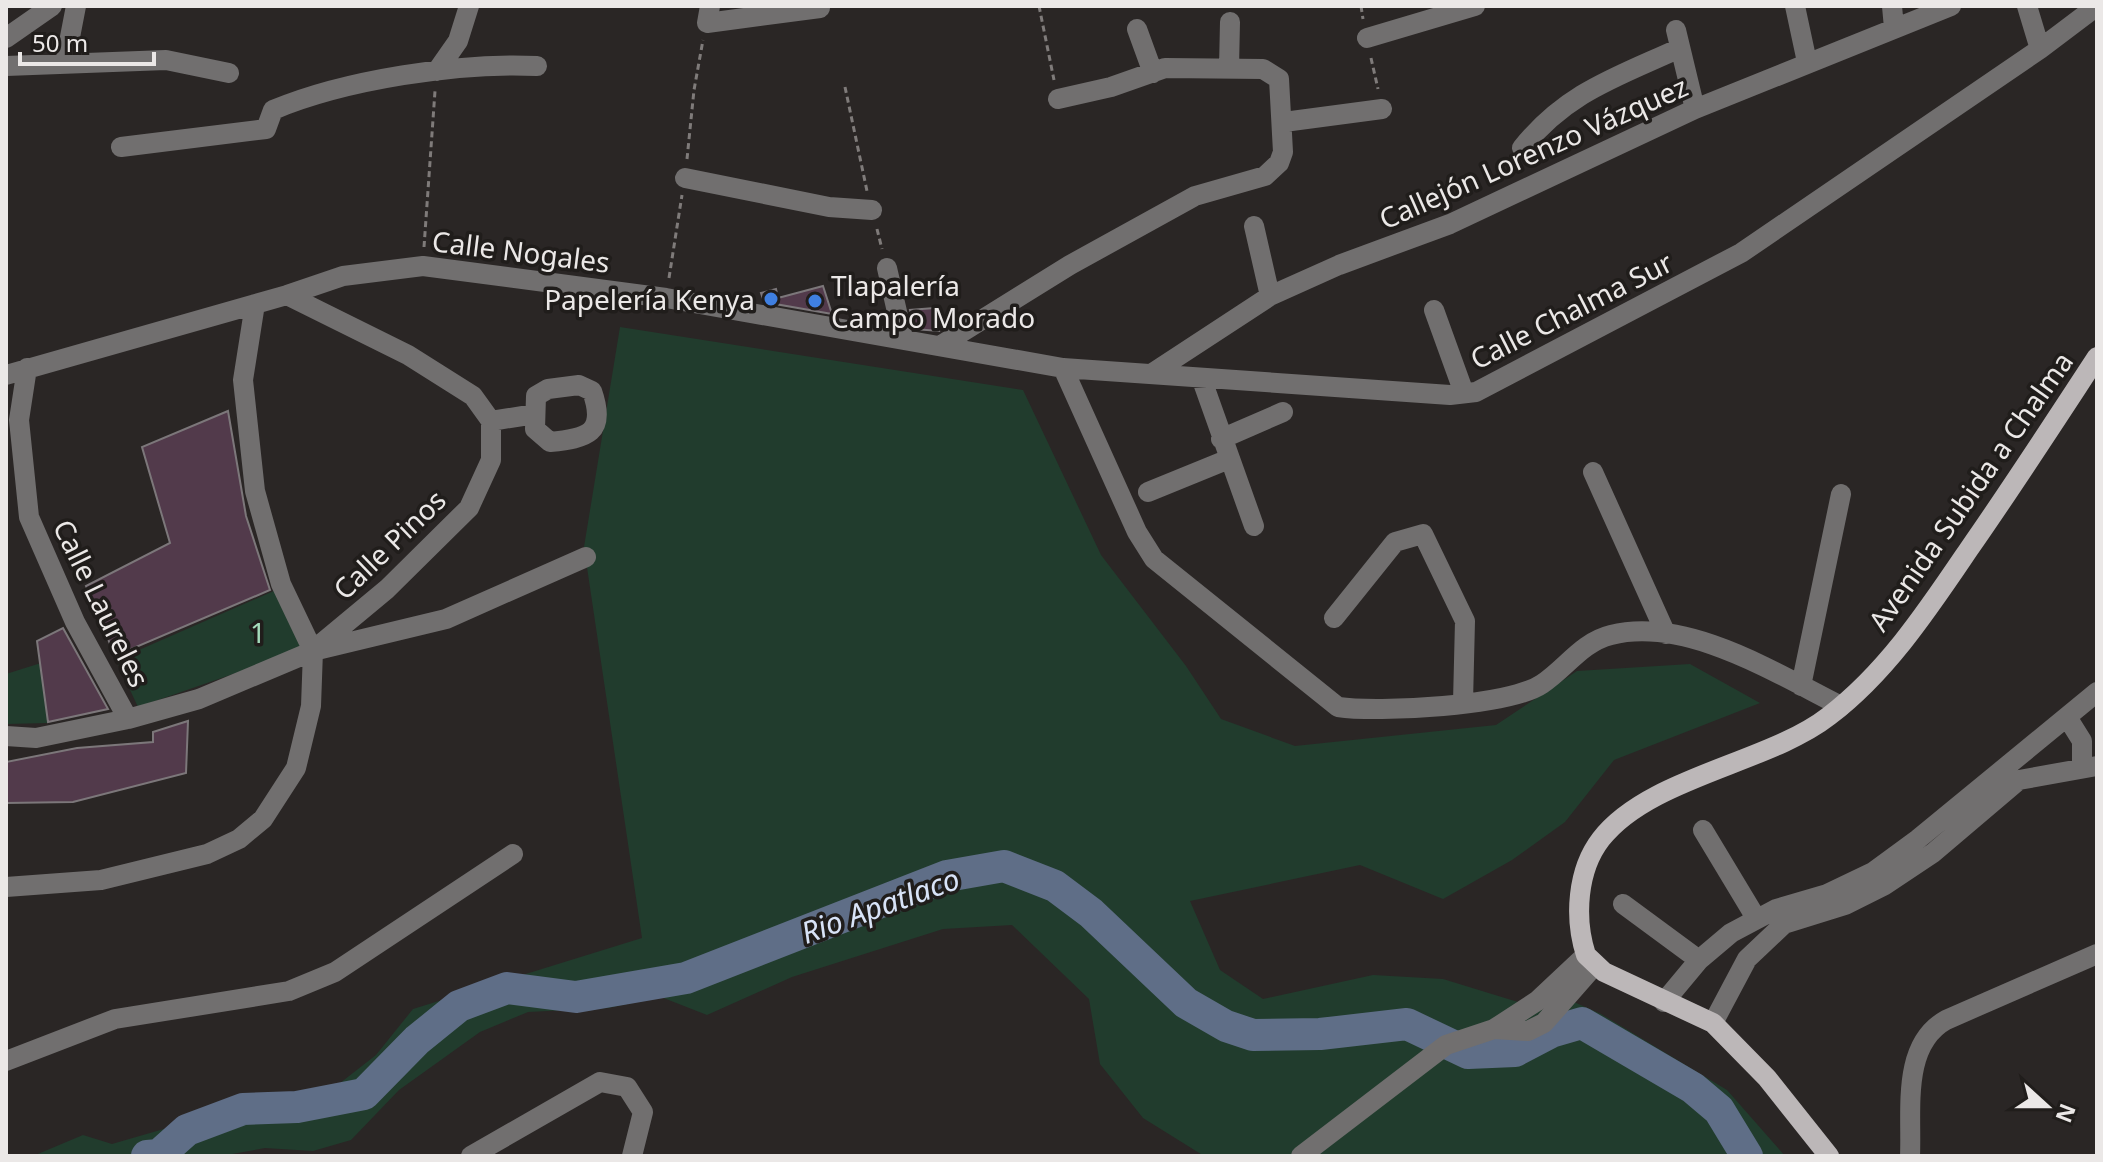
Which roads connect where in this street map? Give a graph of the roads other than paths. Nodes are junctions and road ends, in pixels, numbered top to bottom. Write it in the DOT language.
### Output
graph roads {
  1 [pos="52,6"];
  2 [pos="76,6"];
  3 [pos="469,6"];
  4 [pos="1475,6"];
  5 [pos="1795,6"];
  6 [pos="1892,6"];
  7 [pos="1951,6"];
  8 [pos="2027,6"];
  9 [pos="2097,6"];
  10 [pos="820,8"];
  11 [pos="708,14"];
  12 [pos="1230,22"];
  13 [pos="1894,28"];
  14 [pos="1137,29"];
  15 [pos="6,38"];
  16 [pos="1367,38"];
  17 [pos="2040,49"];
  18 [pos="1807,62"];
  19 [pos="65,63"];
  20 [pos="6,66"];
  21 [pos="537,66"];
  22 [pos="1229,68"];
  23 [pos="1159,70"];
  24 [pos="437,71"];
  25 [pos="229,73"];
  26 [pos="1058,99"];
  27 [pos="1382,109"];
  28 [pos="1695,109"];
  29 [pos="1284,122"];
  30 [pos="121,147"];
  31 [pos="1522,148"];
  32 [pos="685,178"];
  33 [pos="872,210"];
  34 [pos="1254,226"];
  35 [pos="887,268"];
  36 [pos="287,295"];
  37 [pos="1270,296"];
  38 [pos="255,304"];
  39 [pos="1434,310"];
  40 [pos="903,338"];
  41 [pos="943,344"];
  42 [pos="2097,357"];
  43 [pos="27,368"];
  44 [pos="1063,368"];
  45 [pos="1151,374"];
  46 [pos="6,375"];
  47 [pos="1202,380"];
  48 [pos="1464,393"];
  49 [pos="1283,412"];
  50 [pos="535,414"];
  51 [pos="491,421"];
  52 [pos="1221,439"];
  53 [pos="1229,459"];
  54 [pos="1593,472"];
  55 [pos="1148,492"];
  56 [pos="1841,494"];
  57 [pos="1254,526"];
  58 [pos="586,557"];
  59 [pos="1334,618"];
  60 [pos="1666,634"];
  61 [pos="313,651"];
  62 [pos="1801,686"];
  63 [pos="2097,692"];
  64 [pos="1463,702"];
  65 [pos="1841,706"];
  66 [pos="2067,717"];
  67 [pos="128,719"];
  68 [pos="6,736"];
  69 [pos="2090,768"];
  70 [pos="1703,830"];
  71 [pos="513,854"];
  72 [pos="6,887"];
  73 [pos="1623,904"];
  74 [pos="1756,918"];
  75 [pos="1718,943"];
  76 [pos="2097,954"];
  77 [pos="1590,960"];
  78 [pos="1699,960"];
  79 [pos="1741,969"];
  80 [pos="1664,1002"];
  81 [pos="1713,1023"];
  82 [pos="6,1061"];
  83 [pos="471,1156"];
  84 [pos="632,1156"];
  85 [pos="1301,1156"];
  86 [pos="1829,1156"];
  87 [pos="1910,1156"];
  1 -- 15 [label="street"];
  2 -- 19 [label="street"];
  3 -- 24 [label="street"];
  4 -- 16 [label="street"];
  5 -- 18 [label="street"];
  6 -- 13 [label="street"];
  7 -- 13 [label="street, Callejón Lorenzo Vázquez"];
  8 -- 17 [label="street"];
  9 -- 17 [label="street, Calle Chalma Sur"];
  10 -- 11 [label="street"];
  12 -- 22 [label="street"];
  13 -- 18 [label="street, Callejón Lorenzo Vázquez"];
  14 -- 23 [label="street"];
  17 -- 48 [label="street, Calle Chalma Sur"];
  18 -- 28 [label="street, Callejón Lorenzo Vázquez"];
  19 -- 20 [label="street"];
  19 -- 25 [label="street"];
  21 -- 24 [label="street"];
  22 -- 23 [label="street"];
  22 -- 29 [label="street"];
  23 -- 26 [label="street"];
  24 -- 30 [label="street"];
  27 -- 29 [label="street"];
  28 -- 31 [label="street"];
  28 -- 37 [label="street, Callejón Lorenzo Vázquez"];
  29 -- 41 [label="street"];
  32 -- 33 [label="street"];
  34 -- 37 [label="street"];
  35 -- 40 [label="street"];
  36 -- 38 [label="street, Calle Nogales"];
  36 -- 40 [label="street, Calle Nogales"];
  36 -- 51 [label="street"];
  37 -- 45 [label="street, Callejón Lorenzo Vázquez"];
  38 -- 43 [label="street, Calle Nogales"];
  38 -- 61 [label="street"];
  39 -- 48 [label="street"];
  40 -- 41 [label="street, Calle Nogales"];
  41 -- 44 [label="street, Calle Chalma Sur"];
  42 -- 65 [label="main road, Avenida Subida a Chalma"];
  43 -- 46 [label="street, Calle Nogales"];
  43 -- 67 [label="street, Calle Laureles"];
  44 -- 45 [label="street, Calle Chalma Sur"];
  44 -- 64 [label="street"];
  45 -- 47 [label="street, Calle Chalma Sur"];
  47 -- 48 [label="street, Calle Chalma Sur"];
  47 -- 52 [label="street"];
  49 -- 52 [label="street"];
  50 -- 51 [label="street"];
  51 -- 61 [label="street, Calle Pinos"];
  52 -- 53 [label="street"];
  53 -- 55 [label="street"];
  53 -- 57 [label="street"];
  54 -- 60 [label="street"];
  56 -- 62 [label="street"];
  58 -- 61 [label="street"];
  59 -- 64 [label="street"];
  60 -- 62 [label="street"];
  60 -- 64 [label="street"];
  61 -- 67 [label="street"];
  61 -- 72 [label="street"];
  62 -- 65 [label="street"];
  63 -- 66 [label="street"];
  65 -- 77 [label="main road, Avenida Subida a Chalma"];
  66 -- 69 [label="street"];
  66 -- 74 [label="street"];
  67 -- 68 [label="street"];
  69 -- 79 [label="street"];
  70 -- 74 [label="street"];
  71 -- 82 [label="street"];
  73 -- 78 [label="street"];
  74 -- 75 [label="street"];
  75 -- 78 [label="street"];
  75 -- 79 [label="street"];
  76 -- 87 [label="street"];
  77 -- 80 [label="main road"];
  77 -- 85 [label="street"];
  78 -- 80 [label="street"];
  79 -- 81 [label="street"];
  80 -- 81 [label="main road"];
  81 -- 86 [label="main road"];
  83 -- 84 [label="street"];
}
